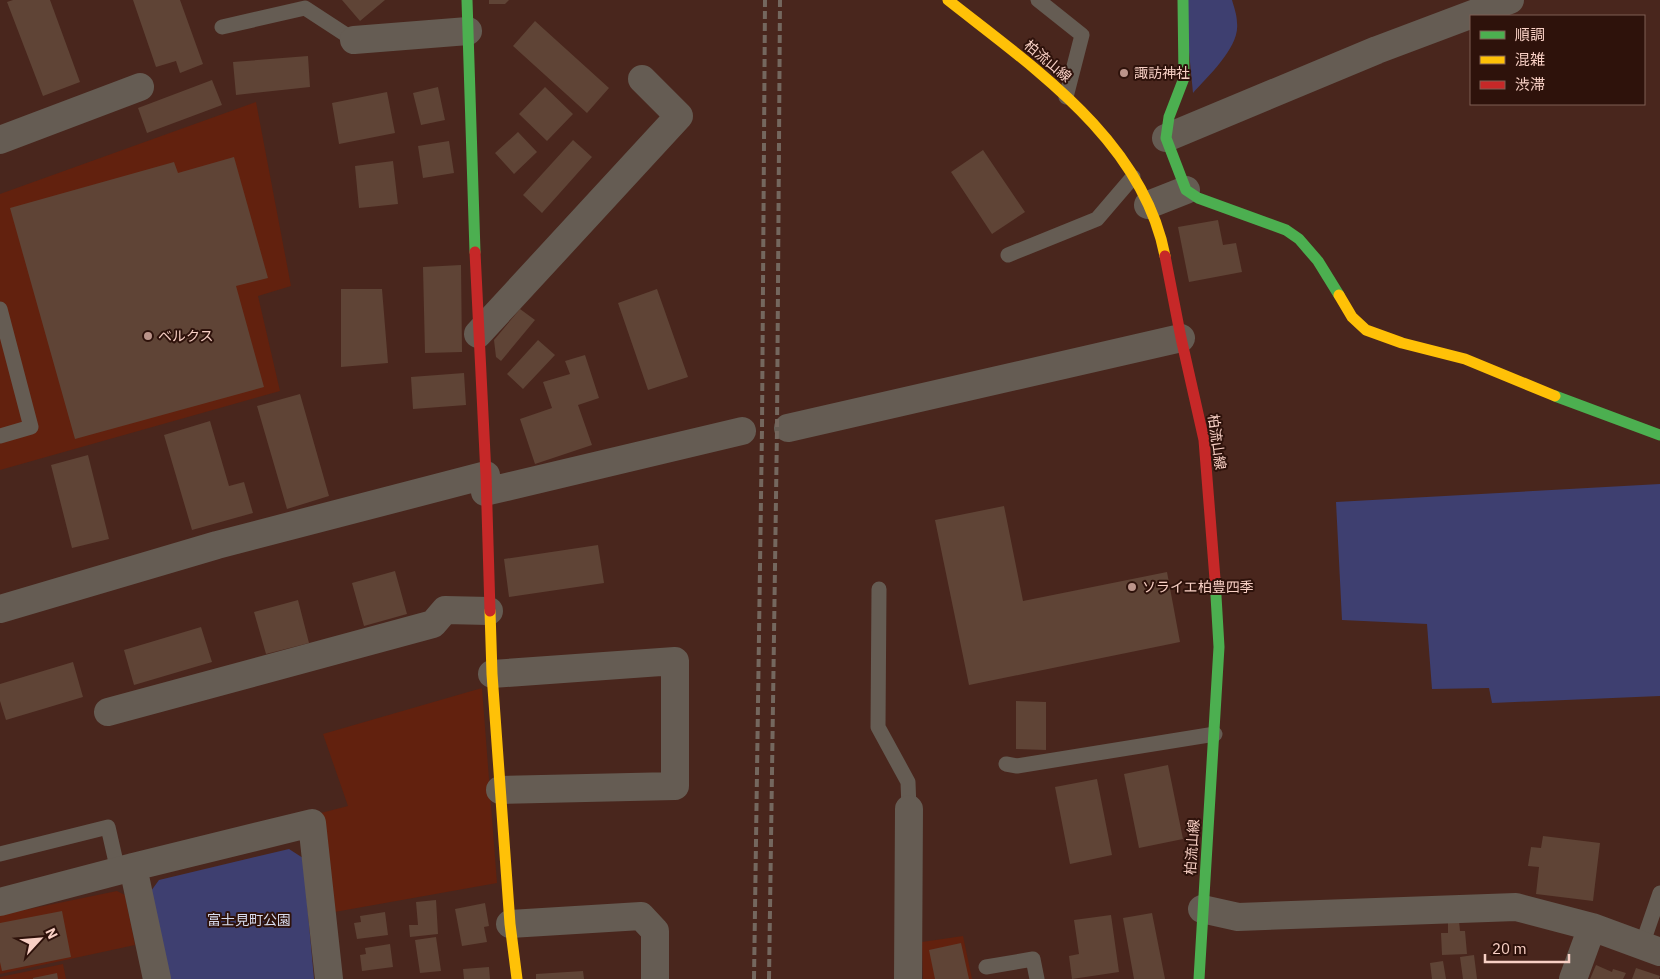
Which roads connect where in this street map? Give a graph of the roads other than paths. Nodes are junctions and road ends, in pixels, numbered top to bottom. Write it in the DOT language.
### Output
graph roads {
  1 [pos="467,0"];
  2 [pos="948,0"];
  3 [pos="1038,0"];
  4 [pos="1183,0"];
  5 [pos="1510,0"];
  6 [pos="1470,15"];
  7 [pos="1470,15"];
  8 [pos="222,27"];
  9 [pos="468,31"];
  10 [pos="354,40"];
  11 [pos="642,79"];
  12 [pos="140,87"];
  13 [pos="1066,97"];
  14 [pos="1166,138"];
  15 [pos="0,140"];
  16 [pos="1133,177"];
  17 [pos="1186,190"];
  18 [pos="1148,205"];
  19 [pos="1008,255"];
  20 [pos="0,309"];
  21 [pos="478,334"];
  22 [pos="1180,338"];
  23 [pos="788,428"];
  24 [pos="742,431"];
  25 [pos="1660,435"];
  26 [pos="0,436"];
  27 [pos="485,484"];
  28 [pos="879,590"];
  29 [pos="0,609"];
  30 [pos="489,611"];
  31 [pos="492,674"];
  32 [pos="108,712"];
  33 [pos="1215,734"];
  34 [pos="1006,764"];
  35 [pos="500,790"];
  36 [pos="909,809"];
  37 [pos="0,854"];
  38 [pos="126,869"];
  39 [pos="1660,893"];
  40 [pos="0,902"];
  41 [pos="1202,909"];
  42 [pos="510,924"];
  43 [pos="1592,927"];
  44 [pos="1651,948"];
  45 [pos="986,967"];
  46 [pos="157,979"];
  47 [pos="329,979"];
  48 [pos="517,979"];
  49 [pos="655,979"];
  50 [pos="908,979"];
  51 [pos="1037,979"];
  52 [pos="1199,979"];
  53 [pos="1573,979"];
  1 -- 9 [label="street"];
  2 -- 13 [label="street, 柏流山線"];
  3 -- 13 [label="lane"];
  4 -- 14 [label="street"];
  5 -- 7 [label="street"];
  6 -- 14 [label="street"];
  8 -- 10 [label="lane"];
  9 -- 10 [label="street"];
  9 -- 21 [label="street"];
  11 -- 21 [label="street"];
  12 -- 15 [label="street"];
  13 -- 16 [label="street, 柏流山線"];
  14 -- 17 [label="street"];
  16 -- 18 [label="street, 柏流山線"];
  16 -- 19 [label="lane"];
  17 -- 18 [label="street"];
  17 -- 25 [label="street"];
  18 -- 22 [label="street, 柏流山線"];
  20 -- 26 [label="lane"];
  21 -- 27 [label="street"];
  22 -- 23 [label="street"];
  22 -- 33 [label="street, 柏流山線"];
  24 -- 27 [label="street"];
  27 -- 29 [label="street"];
  27 -- 30 [label="street"];
  28 -- 36 [label="lane"];
  30 -- 31 [label="street"];
  30 -- 32 [label="street"];
  31 -- 35 [label="street"];
  31 -- 35 [label="street"];
  33 -- 34 [label="lane"];
  33 -- 41 [label="street, 柏流山線"];
  35 -- 42 [label="street"];
  36 -- 50 [label="street"];
  37 -- 38 [label="lane"];
  38 -- 40 [label="street"];
  38 -- 46 [label="street"];
  38 -- 47 [label="street"];
  39 -- 44 [label="lane"];
  41 -- 43 [label="street"];
  41 -- 52 [label="street, 柏流山線"];
  42 -- 48 [label="street"];
  42 -- 49 [label="street"];
  43 -- 44 [label="street"];
  43 -- 53 [label="street"];
  45 -- 51 [label="lane"];
}
